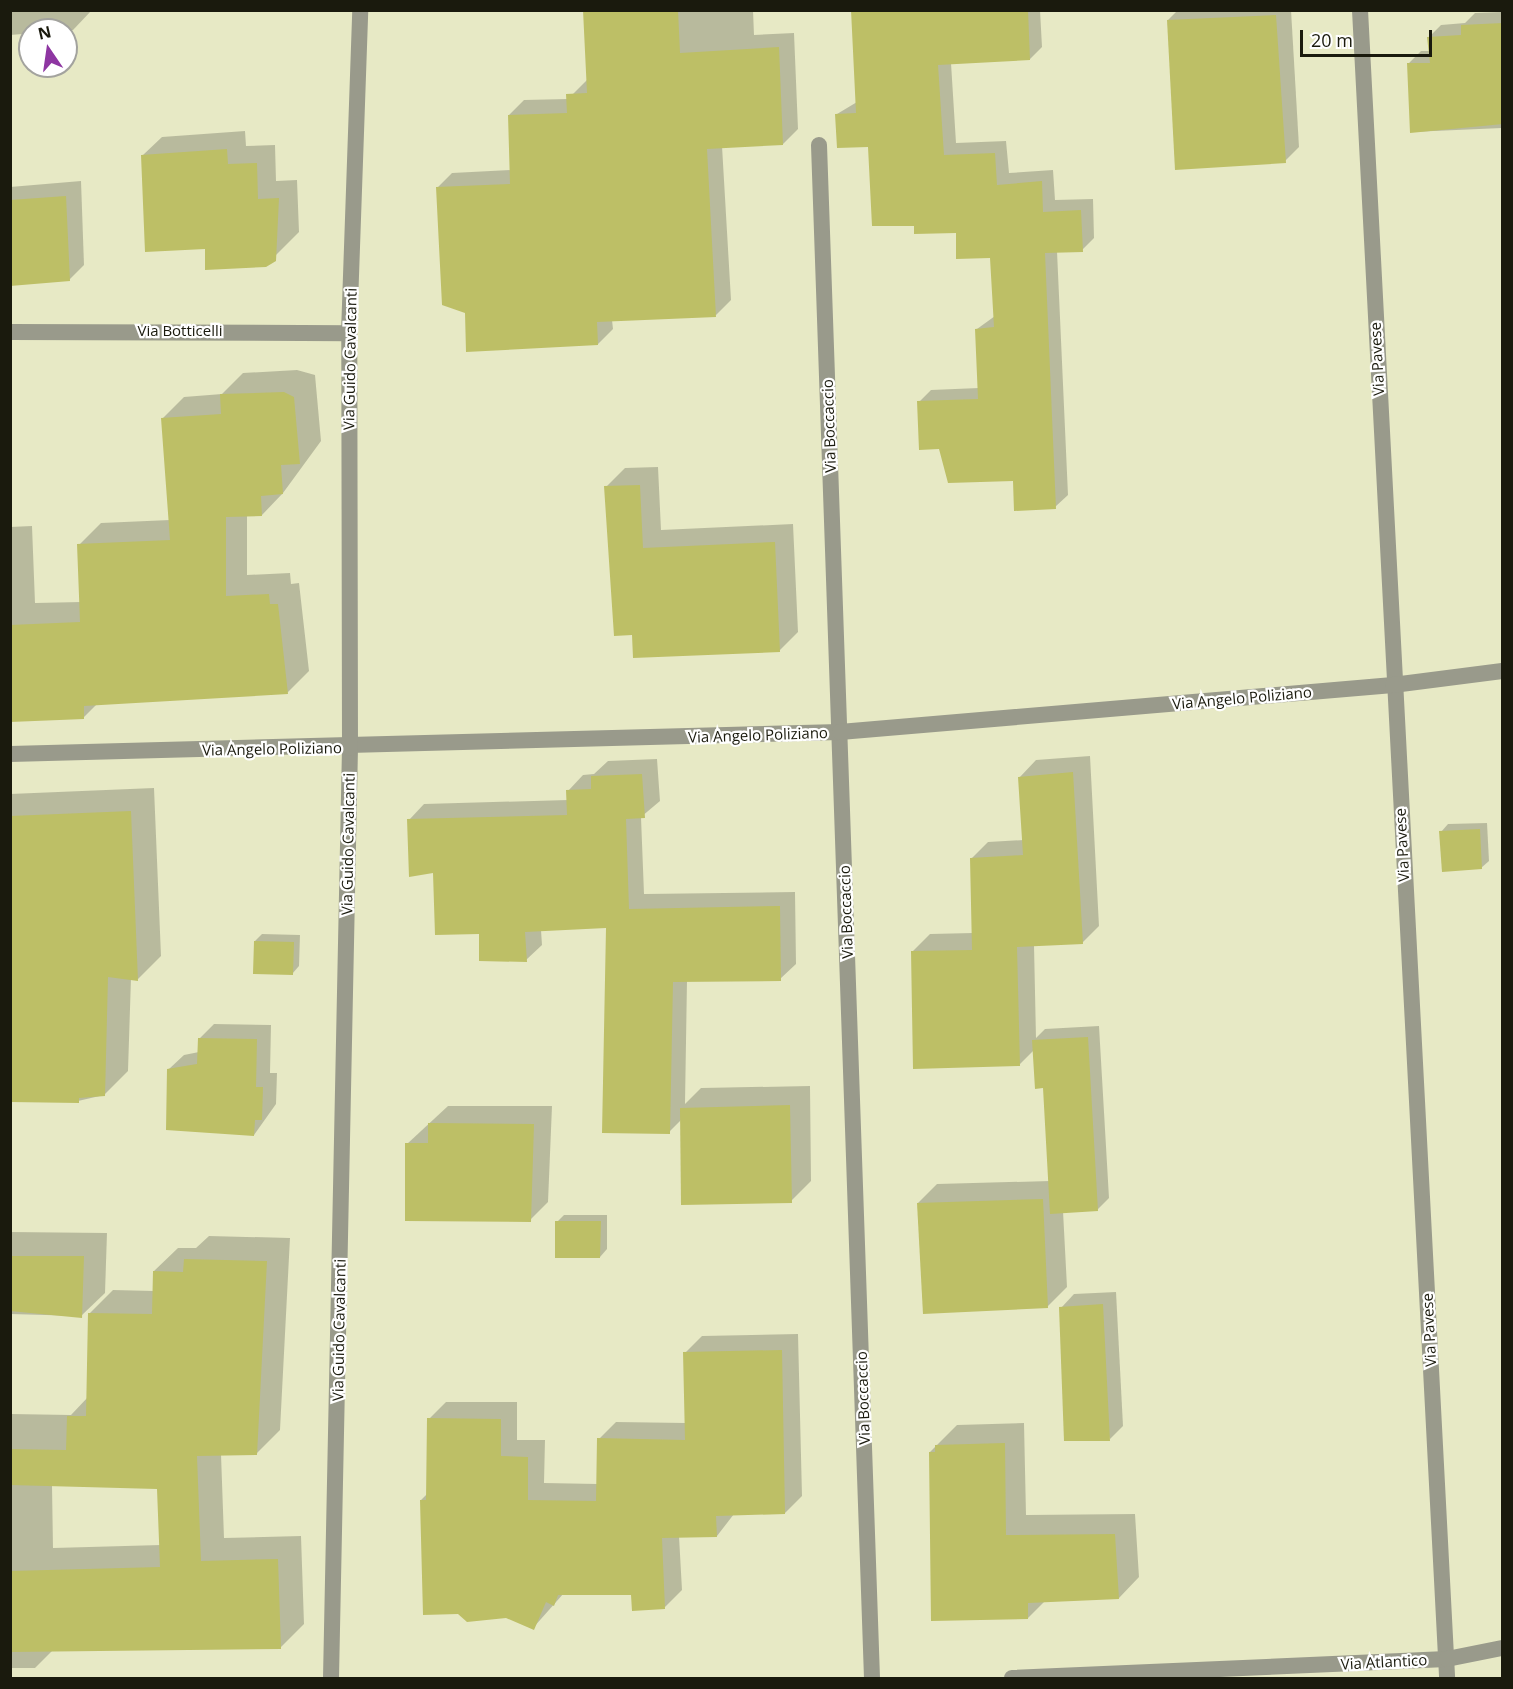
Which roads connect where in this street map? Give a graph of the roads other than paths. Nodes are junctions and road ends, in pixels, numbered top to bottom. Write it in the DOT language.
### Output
graph roads {
  1 [pos="360,10"];
  2 [pos="1360,10"];
  3 [pos="819,145"];
  4 [pos="10,332"];
  5 [pos="350,333"];
  6 [pos="1503,670"];
  7 [pos="1394,685"];
  8 [pos="840,732"];
  9 [pos="350,748"];
  10 [pos="10,754"];
  11 [pos="1503,1648"];
  12 [pos="1447,1659"];
  13 [pos="332,1678"];
  14 [pos="872,1678"];
  15 [pos="1012,1678"];
  16 [pos="1447,1678"];
  1 -- 5 [label="street, Via Guido Cavalcanti"];
  2 -- 7 [label="street, Via Pavese"];
  3 -- 8 [label="street, Via Boccaccio"];
  4 -- 5 [label="street, Via Botticelli"];
  5 -- 9 [label="street, Via Guido Cavalcanti"];
  6 -- 7 [label="street, Via Angelo Poliziano"];
  7 -- 8 [label="street, Via Angelo Poliziano"];
  7 -- 12 [label="street, Via Pavese"];
  8 -- 9 [label="street, Via Angelo Poliziano"];
  8 -- 14 [label="street, Via Boccaccio"];
  9 -- 10 [label="street, Via Angelo Poliziano"];
  9 -- 13 [label="street, Via Guido Cavalcanti"];
  11 -- 12 [label="street, Via Atlantico"];
  12 -- 15 [label="street, Via Atlantico"];
  12 -- 16 [label="street, Via Pavese"];
}
